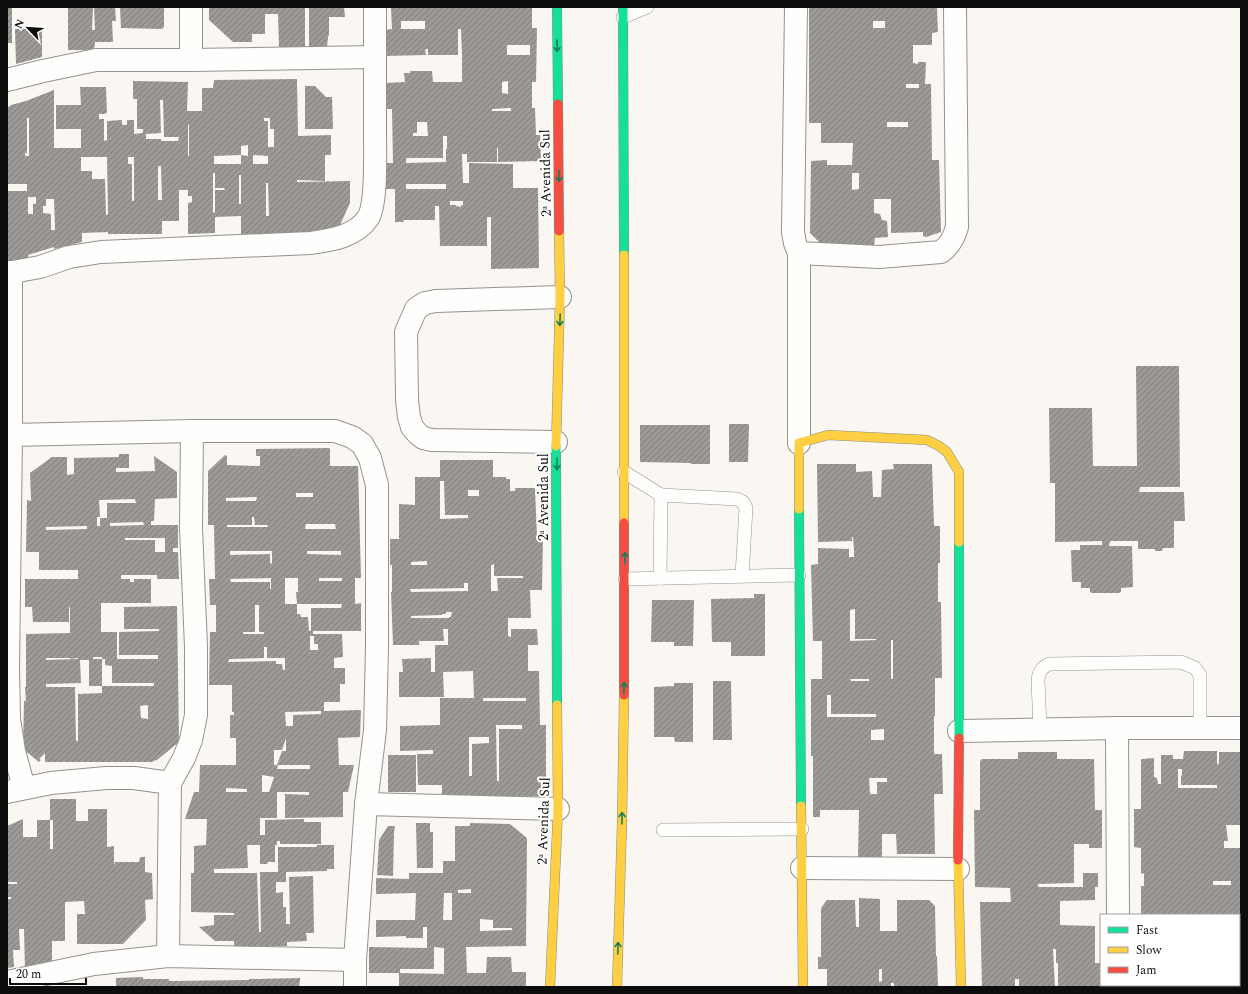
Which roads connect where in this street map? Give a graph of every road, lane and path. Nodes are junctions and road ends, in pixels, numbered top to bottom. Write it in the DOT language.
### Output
graph roads {
  1 [pos="191,7"];
  2 [pos="375,7"];
  3 [pos="557,7"];
  4 [pos="647,7"];
  5 [pos="796,7"];
  6 [pos="955,7"];
  7 [pos="623,12"];
  8 [pos="375,57"];
  9 [pos="191,60"];
  10 [pos="7,80"];
  11 [pos="799,253"];
  12 [pos="9,273"];
  13 [pos="560,297"];
  14 [pos="192,432"];
  15 [pos="11,435"];
  16 [pos="556,442"];
  17 [pos="799,443"];
  18 [pos="624,472"];
  19 [pos="661,495"];
  20 [pos="799,575"];
  21 [pos="742,576"];
  22 [pos="660,578"];
  23 [pos="625,580"];
  24 [pos="8,668"];
  25 [pos="1117,728"];
  26 [pos="1200,728"];
  27 [pos="1241,728"];
  28 [pos="1040,729"];
  29 [pos="959,731"];
  30 [pos="170,783"];
  31 [pos="16,790"];
  32 [pos="366,804"];
  33 [pos="558,809"];
  34 [pos="802,829"];
  35 [pos="663,830"];
  36 [pos="802,868"];
  37 [pos="958,869"];
  38 [pos="1118,914"];
  39 [pos="168,956"];
  40 [pos="355,960"];
  41 [pos="7,982"];
  42 [pos="355,987"];
  43 [pos="550,987"];
  44 [pos="617,987"];
  45 [pos="803,987"];
  46 [pos="961,987"];
  1 -- 9 [label="street"];
  2 -- 8 [label="street"];
  3 -- 13 [label="street, 2ᵃ Avenida Sul, one-way"];
  4 -- 7 [label="lane"];
  5 -- 11 [label="street"];
  6 -- 11 [label="street"];
  7 -- 18 [label="street"];
  8 -- 9 [label="street"];
  8 -- 12 [label="street"];
  9 -- 10 [label="street"];
  11 -- 17 [label="street"];
  12 -- 15 [label="street"];
  13 -- 16 [label="street, 2ᵃ Avenida Sul, one-way"];
  13 -- 16 [label="street"];
  14 -- 15 [label="street"];
  14 -- 30 [label="street"];
  14 -- 32 [label="street"];
  15 -- 24 [label="street"];
  16 -- 33 [label="street, 2ᵃ Avenida Sul, one-way"];
  17 -- 20 [label="street"];
  17 -- 29 [label="street"];
  18 -- 19 [label="lane"];
  23 -- 18 [label="street, one-way"];
  19 -- 21 [label="lane"];
  19 -- 22 [label="lane"];
  20 -- 21 [label="lane"];
  20 -- 34 [label="street"];
  21 -- 22 [label="lane"];
  22 -- 23 [label="lane"];
  44 -- 23 [label="street, one-way"];
  24 -- 31 [label="street"];
  25 -- 26 [label="street"];
  25 -- 28 [label="street"];
  25 -- 38 [label="street"];
  26 -- 27 [label="street"];
  26 -- 28 [label="lane"];
  28 -- 29 [label="street"];
  29 -- 37 [label="street"];
  30 -- 31 [label="street"];
  30 -- 39 [label="street"];
  32 -- 33 [label="street"];
  32 -- 40 [label="street"];
  33 -- 43 [label="street, 2ᵃ Avenida Sul"];
  34 -- 35 [label="lane"];
  34 -- 36 [label="street"];
  36 -- 37 [label="street"];
  36 -- 45 [label="street"];
  37 -- 46 [label="street"];
  39 -- 40 [label="street"];
  39 -- 41 [label="street"];
  40 -- 42 [label="street"];
}
